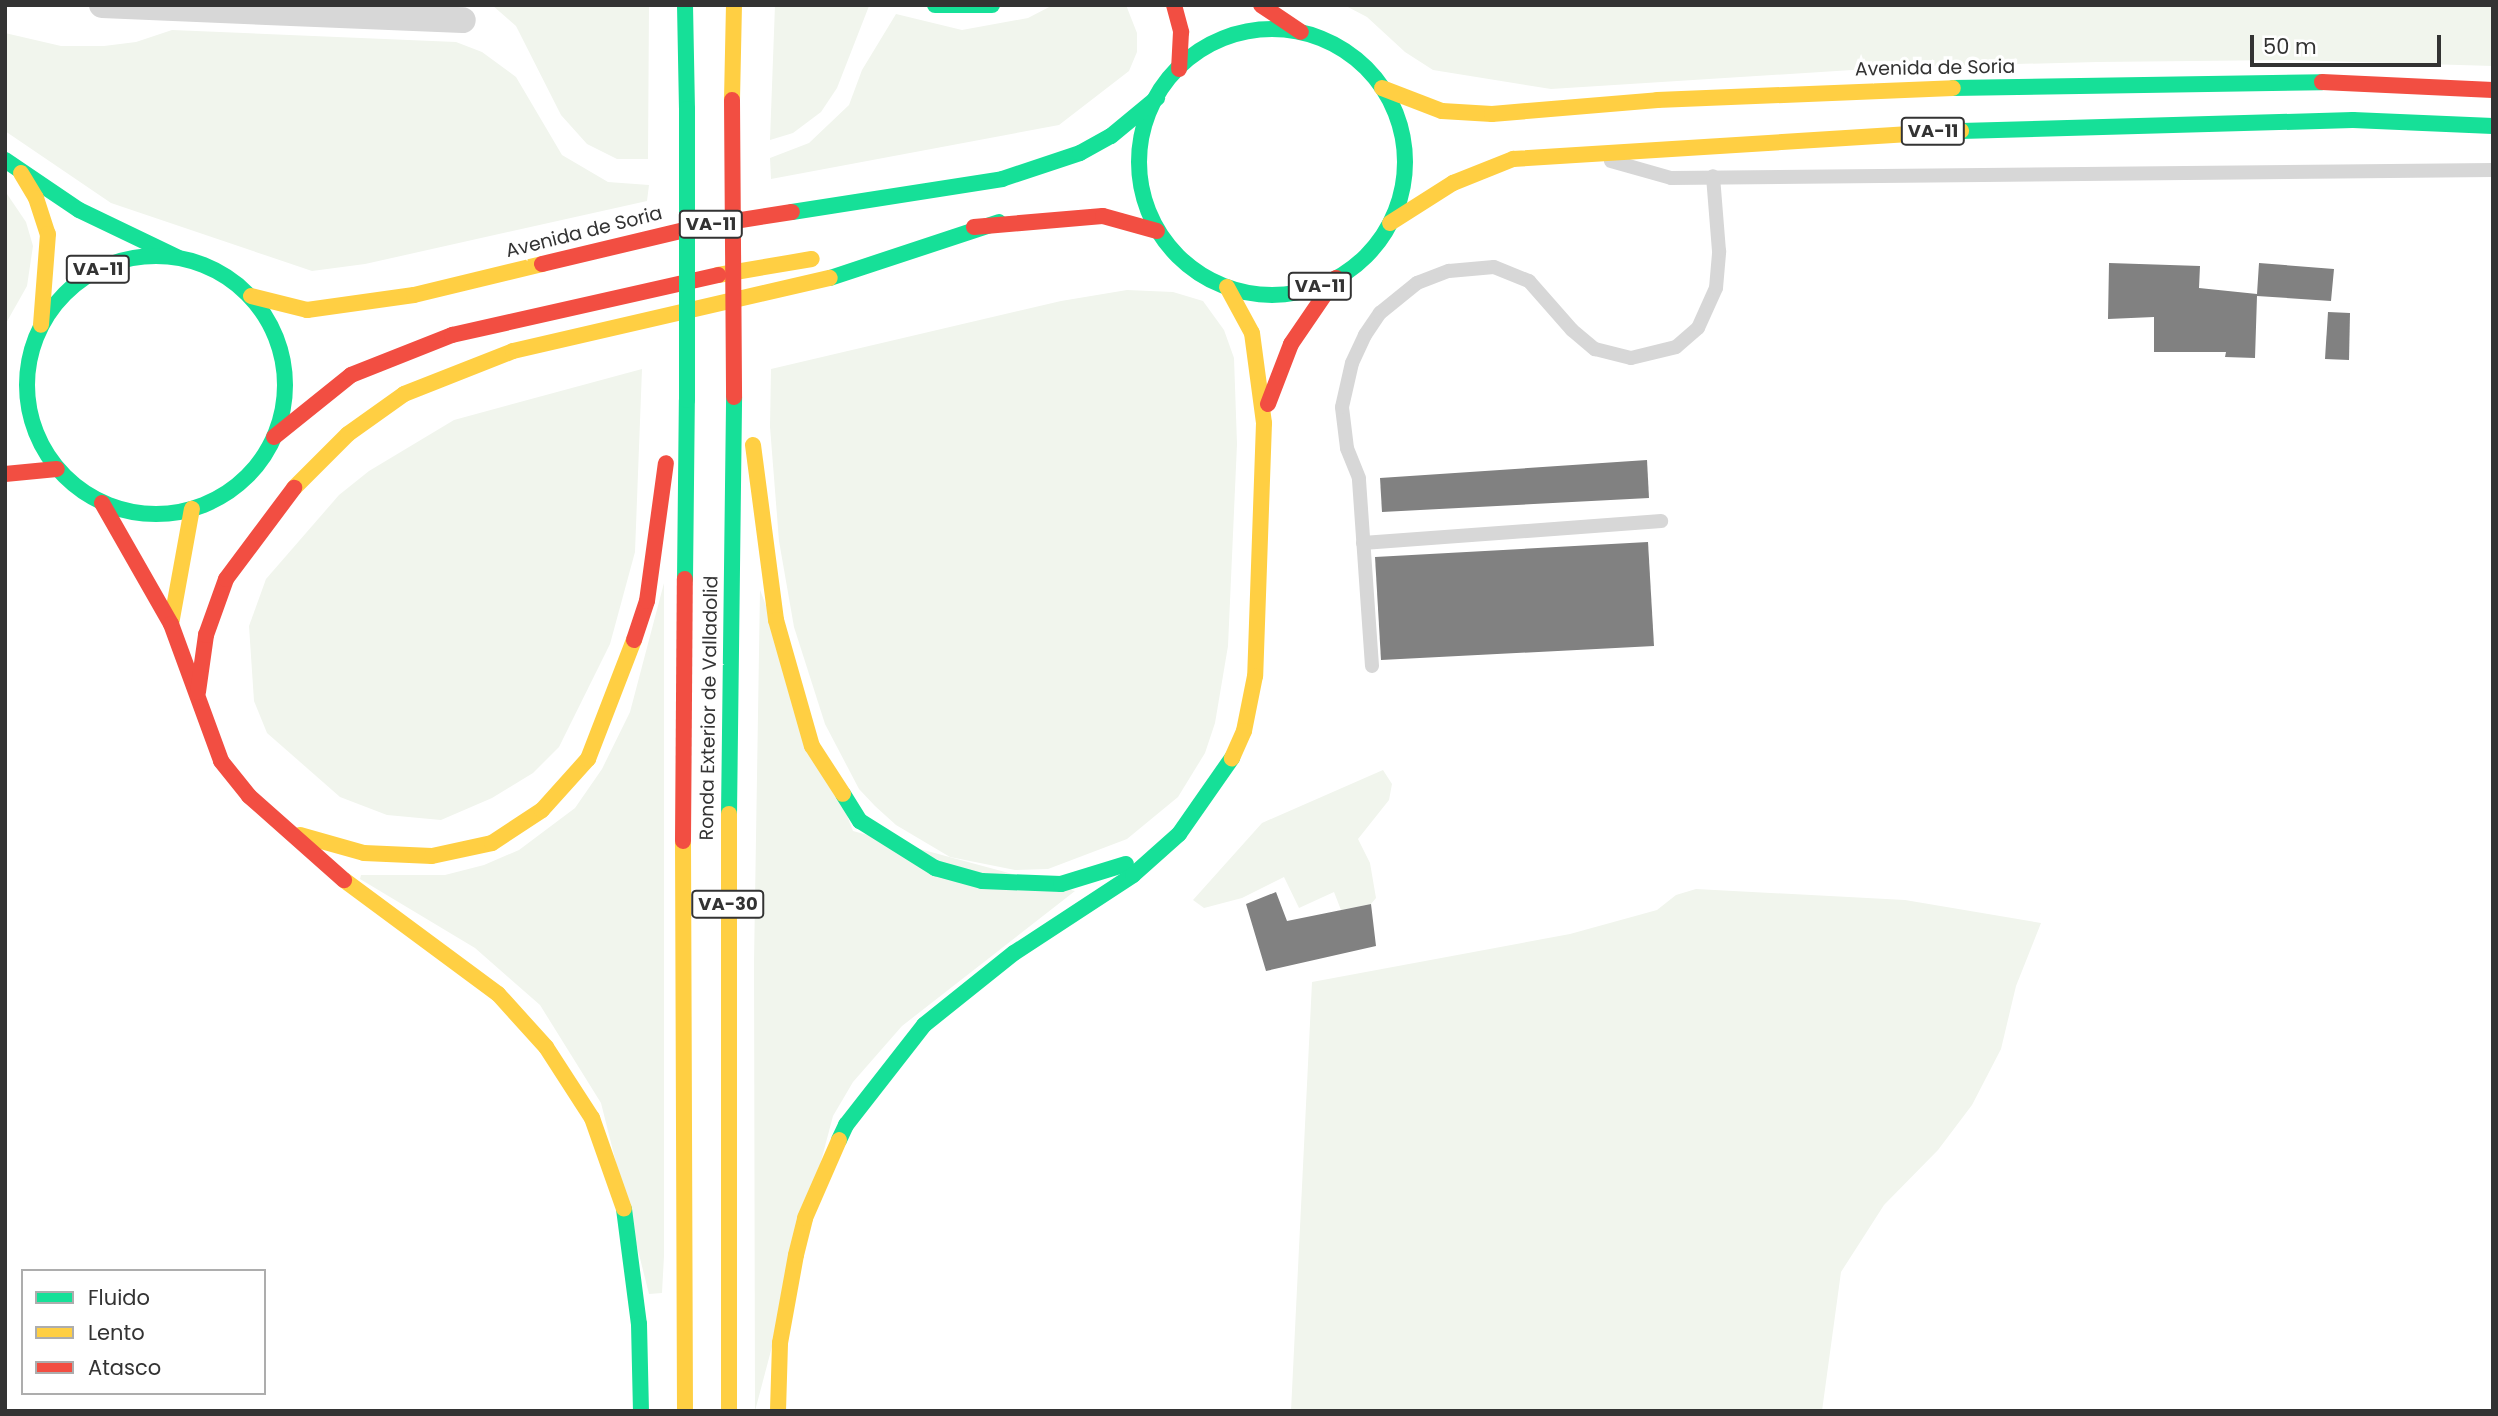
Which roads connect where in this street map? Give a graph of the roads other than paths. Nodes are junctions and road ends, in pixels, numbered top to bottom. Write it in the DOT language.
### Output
graph roads {
  1 [pos="102,5"];
  2 [pos="685,5"];
  3 [pos="734,5"];
  4 [pos="935,5"];
  5 [pos="992,5"];
  6 [pos="1174,5"];
  7 [pos="1261,5"];
  8 [pos="463,19"];
  9 [pos="1301,32"];
  10 [pos="1178,69"];
  11 [pos="1382,88"];
  12 [pos="2493,90"];
  13 [pos="1157,98"];
  14 [pos="2493,126"];
  15 [pos="1594,152"];
  16 [pos="5,160"];
  17 [pos="2493,170"];
  18 [pos="19,172"];
  19 [pos="1713,176"];
  20 [pos="999,222"];
  21 [pos="1390,223"];
  22 [pos="1157,231"];
  23 [pos="858,250"];
  24 [pos="832,255"];
  25 [pos="177,257"];
  26 [pos="1336,278"];
  27 [pos="1227,287"];
  28 [pos="251,296"];
  29 [pos="41,324"];
  30 [pos="31,346"];
  31 [pos="14,358"];
  32 [pos="734,397"];
  33 [pos="687,400"];
  34 [pos="1264,423"];
  35 [pos="274,437"];
  36 [pos="57,469"];
  37 [pos="5,474"];
  38 [pos="102,503"];
  39 [pos="192,509"];
  40 [pos="1661,521"];
  41 [pos="1363,543"];
  42 [pos="170,624"];
  43 [pos="1372,666"];
  44 [pos="197,701"];
  45 [pos="295,834"];
  46 [pos="1180,834"];
  47 [pos="641,1411"];
  48 [pos="685,1411"];
  49 [pos="729,1411"];
  50 [pos="778,1411"];
  1 -- 8 [label="street"];
  2 -- 33 [label="main road, Ronda Exterior de Valladolid / VA-30, bridge"];
  3 -- 32 [label="main road, Ronda Exterior de Valladolid / VA-30, bridge"];
  4 -- 5 [label="main road"];
  6 -- 10 [label="main road"];
  7 -- 9 [label="main road"];
  9 -- 10 [label="main road, VA-11"];
  9 -- 11 [label="main road, VA-11"];
  10 -- 13 [label="main road, VA-11"];
  11 -- 12 [label="main road, Avenida de Soria / VA-11"];
  11 -- 21 [label="main road, VA-11"];
  13 -- 22 [label="main road, VA-11"];
  13 -- 28 [label="main road, Avenida de Soria / VA-11"];
  14 -- 15 [label="main road, VA-11"];
  15 -- 19 [label="lane"];
  15 -- 21 [label="main road, VA-11"];
  16 -- 18 [label="main road"];
  17 -- 19 [label="lane"];
  18 -- 25 [label="main road"];
  18 -- 29 [label="main road"];
  19 -- 41 [label="lane"];
  20 -- 22 [label="main road"];
  20 -- 23 [label="main road"];
  20 -- 44 [label="main road"];
  21 -- 26 [label="main road, VA-11"];
  22 -- 27 [label="main road, VA-11"];
  24 -- 35 [label="main road, VA-11"];
  25 -- 28 [label="main road, VA-11"];
  25 -- 29 [label="main road, VA-11"];
  26 -- 27 [label="main road, VA-11"];
  26 -- 34 [label="main road"];
  27 -- 34 [label="main road"];
  28 -- 35 [label="main road, VA-11"];
  29 -- 30 [label="main road, VA-11"];
  30 -- 31 [label="main road"];
  30 -- 36 [label="main road, VA-11"];
  32 -- 46 [label="main road"];
  32 -- 49 [label="main road, Ronda Exterior de Valladolid / VA-30"];
  33 -- 45 [label="main road"];
  33 -- 48 [label="main road, Ronda Exterior de Valladolid / VA-30"];
  34 -- 46 [label="main road"];
  35 -- 39 [label="main road, VA-11"];
  36 -- 37 [label="main road"];
  36 -- 38 [label="main road, VA-11"];
  38 -- 39 [label="main road, VA-11"];
  38 -- 42 [label="main road"];
  39 -- 42 [label="main road"];
  40 -- 41 [label="lane"];
  41 -- 43 [label="lane"];
  42 -- 44 [label="main road"];
  44 -- 45 [label="main road"];
  45 -- 47 [label="main road"];
  46 -- 50 [label="main road"];
}
